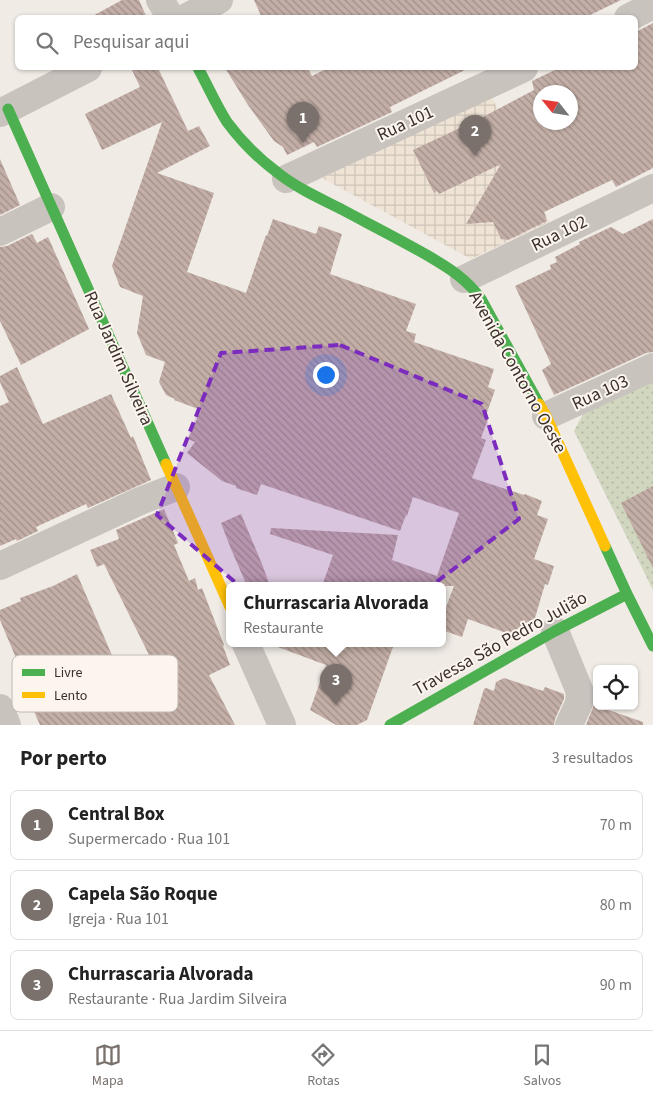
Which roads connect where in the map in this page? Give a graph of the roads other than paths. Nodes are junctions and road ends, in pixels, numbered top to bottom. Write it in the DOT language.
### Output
graph roads {
  1 [pos="160,0"];
  2 [pos="219,0"];
  3 [pos="653,5"];
  4 [pos="169,15"];
  5 [pos="191,15"];
  6 [pos="634,15"];
  7 [pos="84,70"];
  8 [pos="199,70"];
  9 [pos="520,70"];
  10 [pos="4,111"];
  11 [pos="286,179"];
  12 [pos="653,188"];
  13 [pos="51,207"];
  14 [pos="0,232"];
  15 [pos="464,278"];
  16 [pos="653,367"];
  17 [pos="546,416"];
  18 [pos="176,487"];
  19 [pos="0,566"];
  20 [pos="627,594"];
  21 [pos="226,598"];
  22 [pos="556,631"];
  23 [pos="653,646"];
  24 [pos="247,647"];
  25 [pos="0,708"];
  26 [pos="7,725"];
  27 [pos="282,725"];
  28 [pos="390,725"];
  29 [pos="569,725"];
  1 -- 4 [label="street"];
  2 -- 5 [label="street"];
  3 -- 6 [label="street"];
  7 -- 10 [label="street"];
  8 -- 11 [label="street, Avenida Contorno Oeste"];
  9 -- 11 [label="street, Rua 101"];
  10 -- 13 [label="street, Rua Jardim Silveira"];
  11 -- 15 [label="street, Avenida Contorno Oeste"];
  12 -- 15 [label="street, Rua 102"];
  13 -- 14 [label="street"];
  13 -- 18 [label="street, Rua Jardim Silveira"];
  15 -- 17 [label="street, Avenida Contorno Oeste"];
  16 -- 17 [label="street, Rua 103"];
  17 -- 20 [label="street, Avenida Contorno Oeste"];
  18 -- 19 [label="street"];
  18 -- 21 [label="street, Rua Jardim Silveira"];
  20 -- 22 [label="street, Travessa São Pedro Julião"];
  20 -- 23 [label="street, Avenida Contorno Oeste"];
  22 -- 28 [label="street, Travessa São Pedro Julião"];
  22 -- 29 [label="street"];
  24 -- 27 [label="street"];
  25 -- 26 [label="street"];
}
